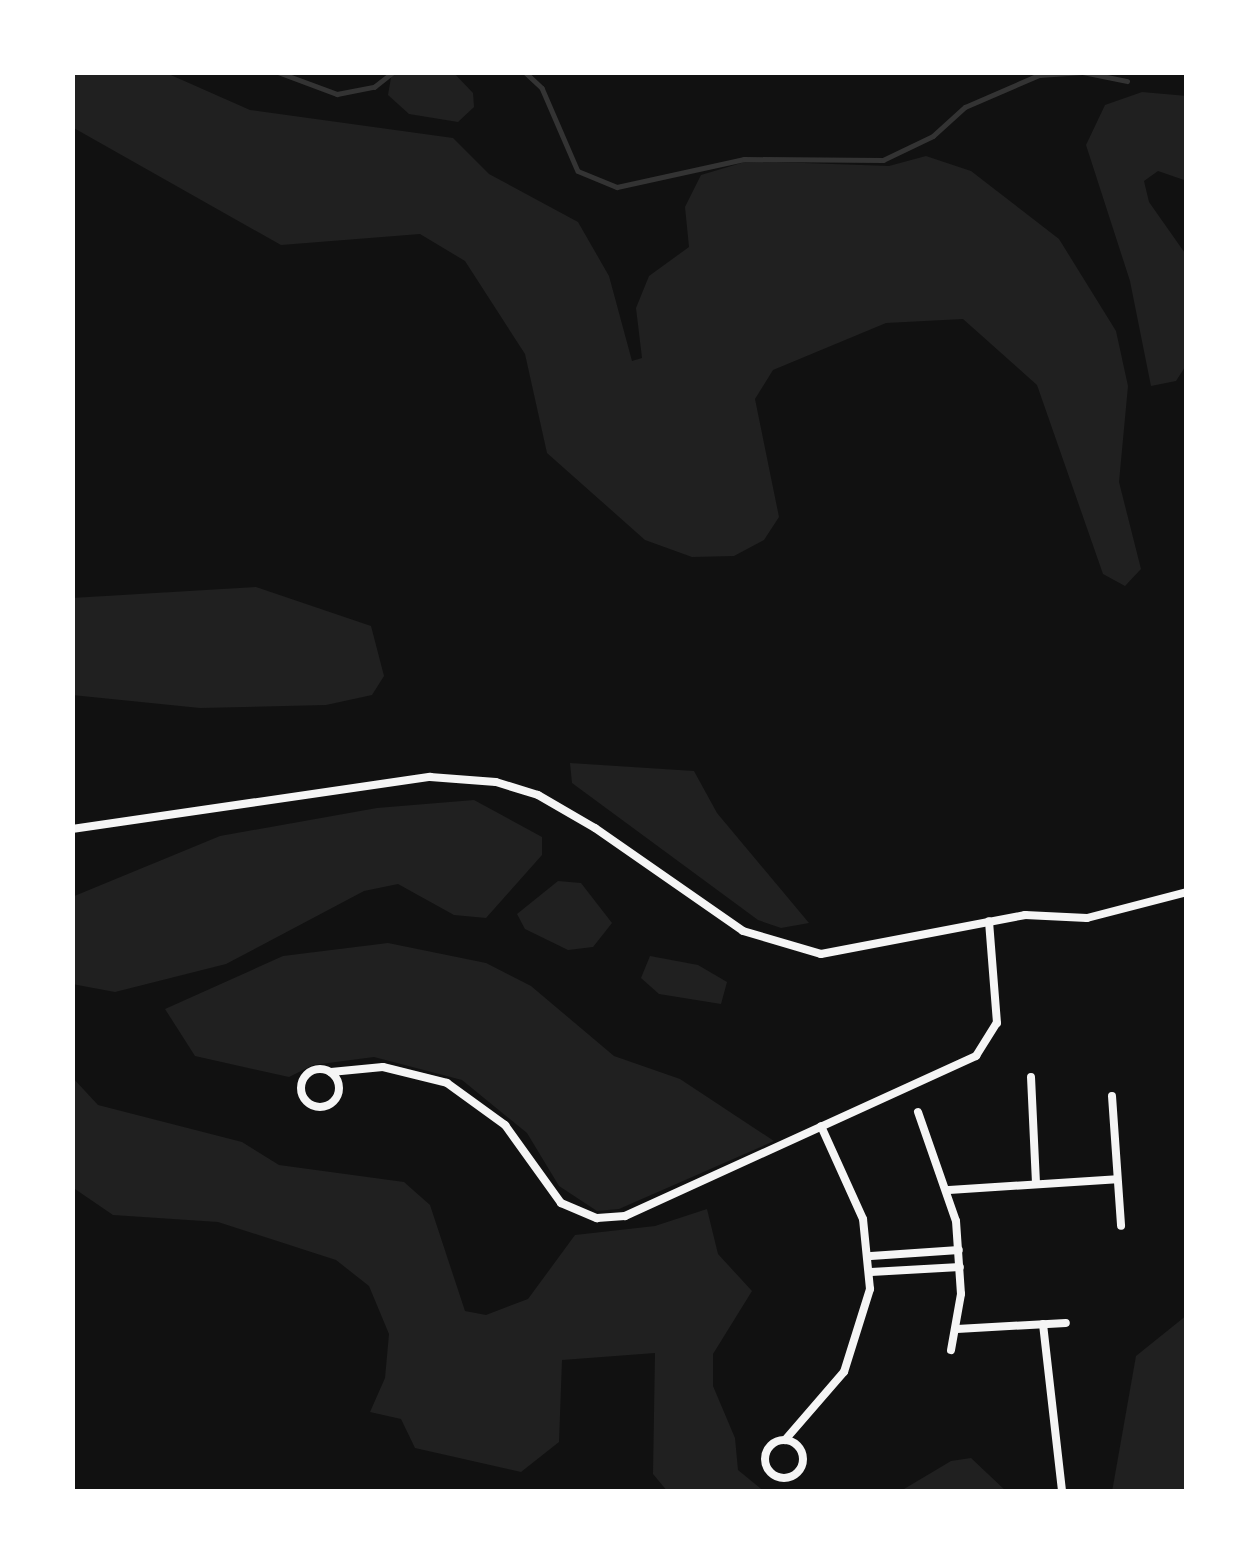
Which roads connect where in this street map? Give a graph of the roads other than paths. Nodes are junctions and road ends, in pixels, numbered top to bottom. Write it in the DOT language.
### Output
graph roads {
  1 [pos="72,829"];
  2 [pos="1187,892"];
  3 [pos="989,921"];
  4 [pos="331,1072"];
  5 [pos="1031,1077"];
  6 [pos="1112,1096"];
  7 [pos="918,1112"];
  8 [pos="820,1126"];
  9 [pos="1117,1179"];
  10 [pos="1036,1184"];
  11 [pos="949,1190"];
  12 [pos="1121,1226"];
  13 [pos="959,1250"];
  14 [pos="871,1256"];
  15 [pos="960,1267"];
  16 [pos="871,1272"];
  17 [pos="1066,1322"];
  18 [pos="1043,1324"];
  19 [pos="957,1329"];
  20 [pos="952,1350"];
  21 [pos="785,1440"];
  22 [pos="1062,1492"];
  1 -- 3 [label="street"];
  2 -- 3 [label="street"];
  3 -- 8 [label="street"];
  4 -- 4 [label="street"];
  4 -- 8 [label="street"];
  5 -- 10 [label="street"];
  6 -- 9 [label="street"];
  7 -- 11 [label="street"];
  8 -- 14 [label="street"];
  9 -- 10 [label="street"];
  9 -- 12 [label="street"];
  10 -- 11 [label="street"];
  11 -- 13 [label="street"];
  13 -- 14 [label="street"];
  13 -- 15 [label="street"];
  14 -- 16 [label="street"];
  15 -- 16 [label="street"];
  15 -- 19 [label="street"];
  16 -- 21 [label="street"];
  17 -- 18 [label="street"];
  18 -- 19 [label="street"];
  18 -- 22 [label="street"];
  19 -- 20 [label="street"];
  21 -- 21 [label="street"];
}
